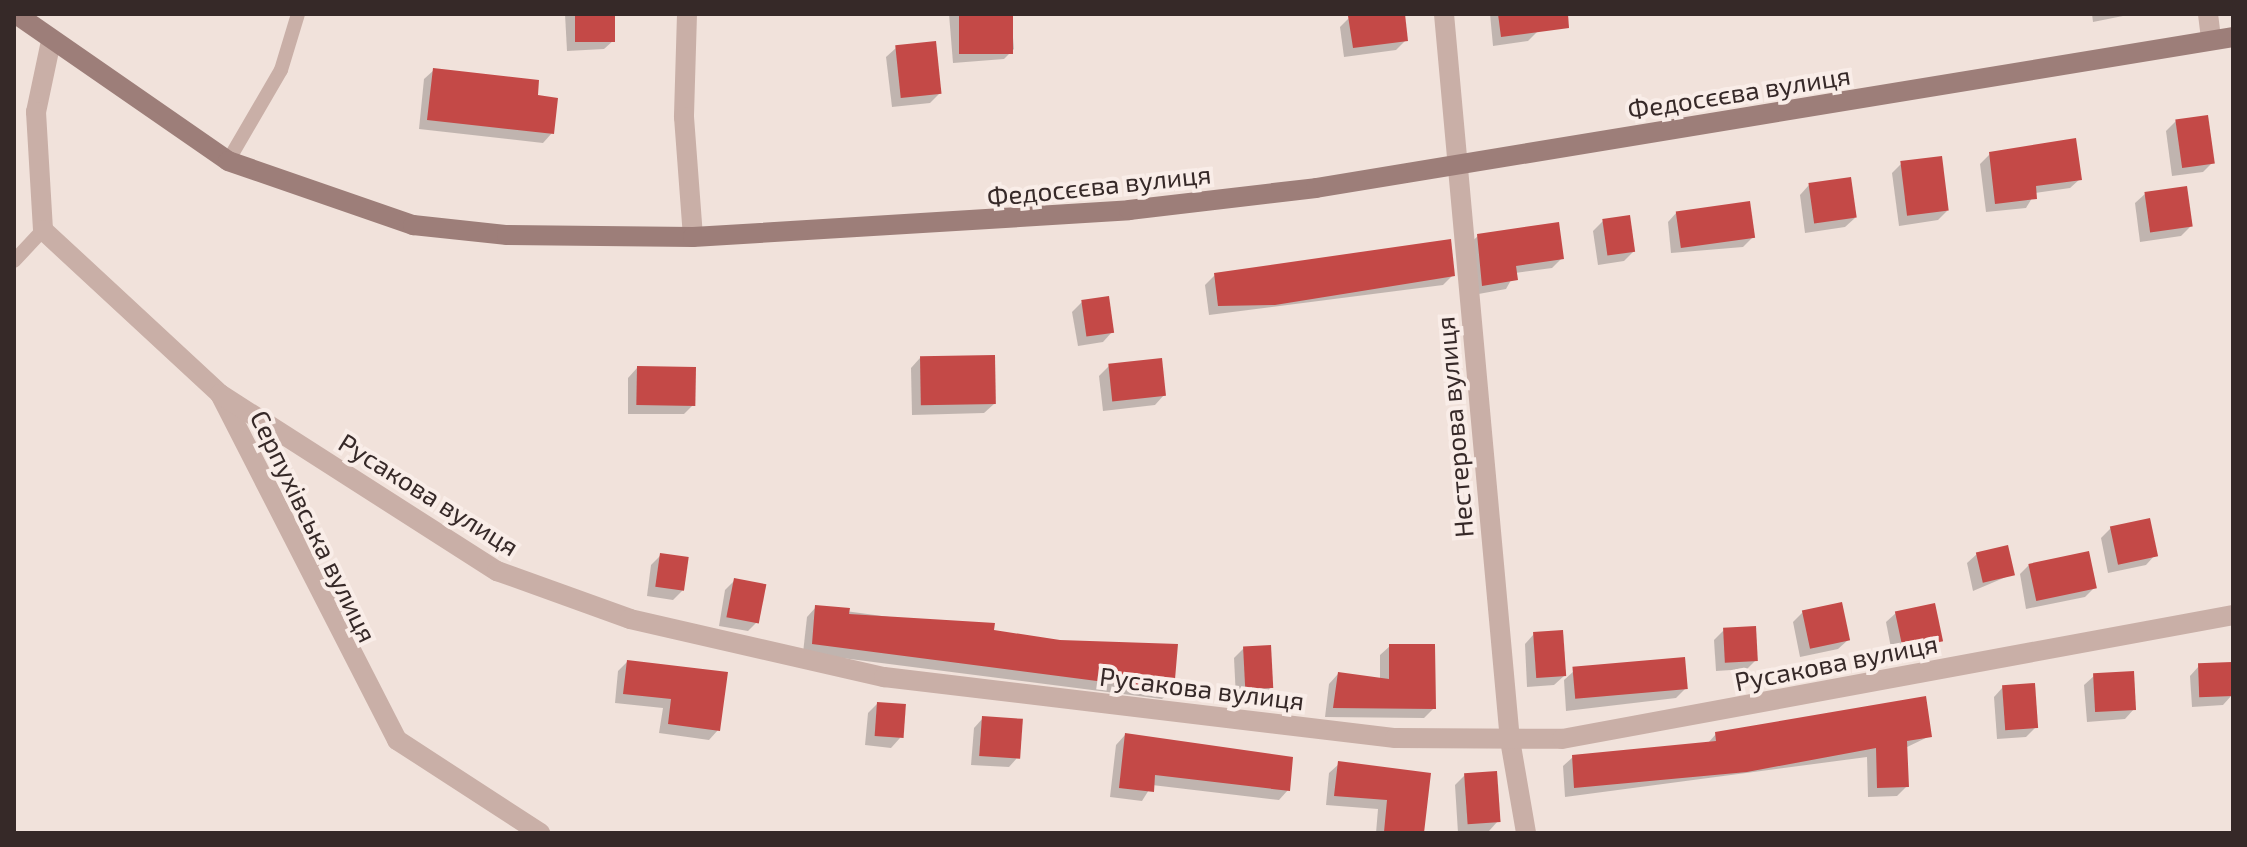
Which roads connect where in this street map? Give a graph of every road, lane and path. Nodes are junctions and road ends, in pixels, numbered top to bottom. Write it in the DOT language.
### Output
graph roads {
  1 [pos="16,14"];
  2 [pos="298,14"];
  3 [pos="687,14"];
  4 [pos="1444,14"];
  5 [pos="2208,14"];
  6 [pos="2233,37"];
  7 [pos="2211,40"];
  8 [pos="51,41"];
  9 [pos="228,161"];
  10 [pos="1456,165"];
  11 [pos="43,230"];
  12 [pos="693,237"];
  13 [pos="14,261"];
  14 [pos="220,394"];
  15 [pos="2233,615"];
  16 [pos="1510,740"];
  17 [pos="540,833"];
  18 [pos="1526,833"];
  1 -- 8 [label="main road, Федосєєва вулиця"];
  2 -- 9 [label="lane"];
  3 -- 12 [label="street"];
  4 -- 10 [label="street, Нестерова вулиця"];
  5 -- 7 [label="street"];
  6 -- 7 [label="main road, Федосєєва вулиця"];
  7 -- 10 [label="main road, Федосєєва вулиця"];
  8 -- 9 [label="main road, Федосєєва вулиця"];
  8 -- 11 [label="street"];
  9 -- 12 [label="main road, Федосєєва вулиця"];
  10 -- 12 [label="main road, Федосєєва вулиця"];
  10 -- 16 [label="street, Нестерова вулиця"];
  11 -- 13 [label="lane"];
  11 -- 14 [label="street, Серпухівська вулиця"];
  14 -- 16 [label="street, Русакова вулиця"];
  14 -- 17 [label="street, Серпухівська вулиця"];
  15 -- 16 [label="street, Русакова вулиця"];
  16 -- 18 [label="street, Нестерова вулиця"];
}
